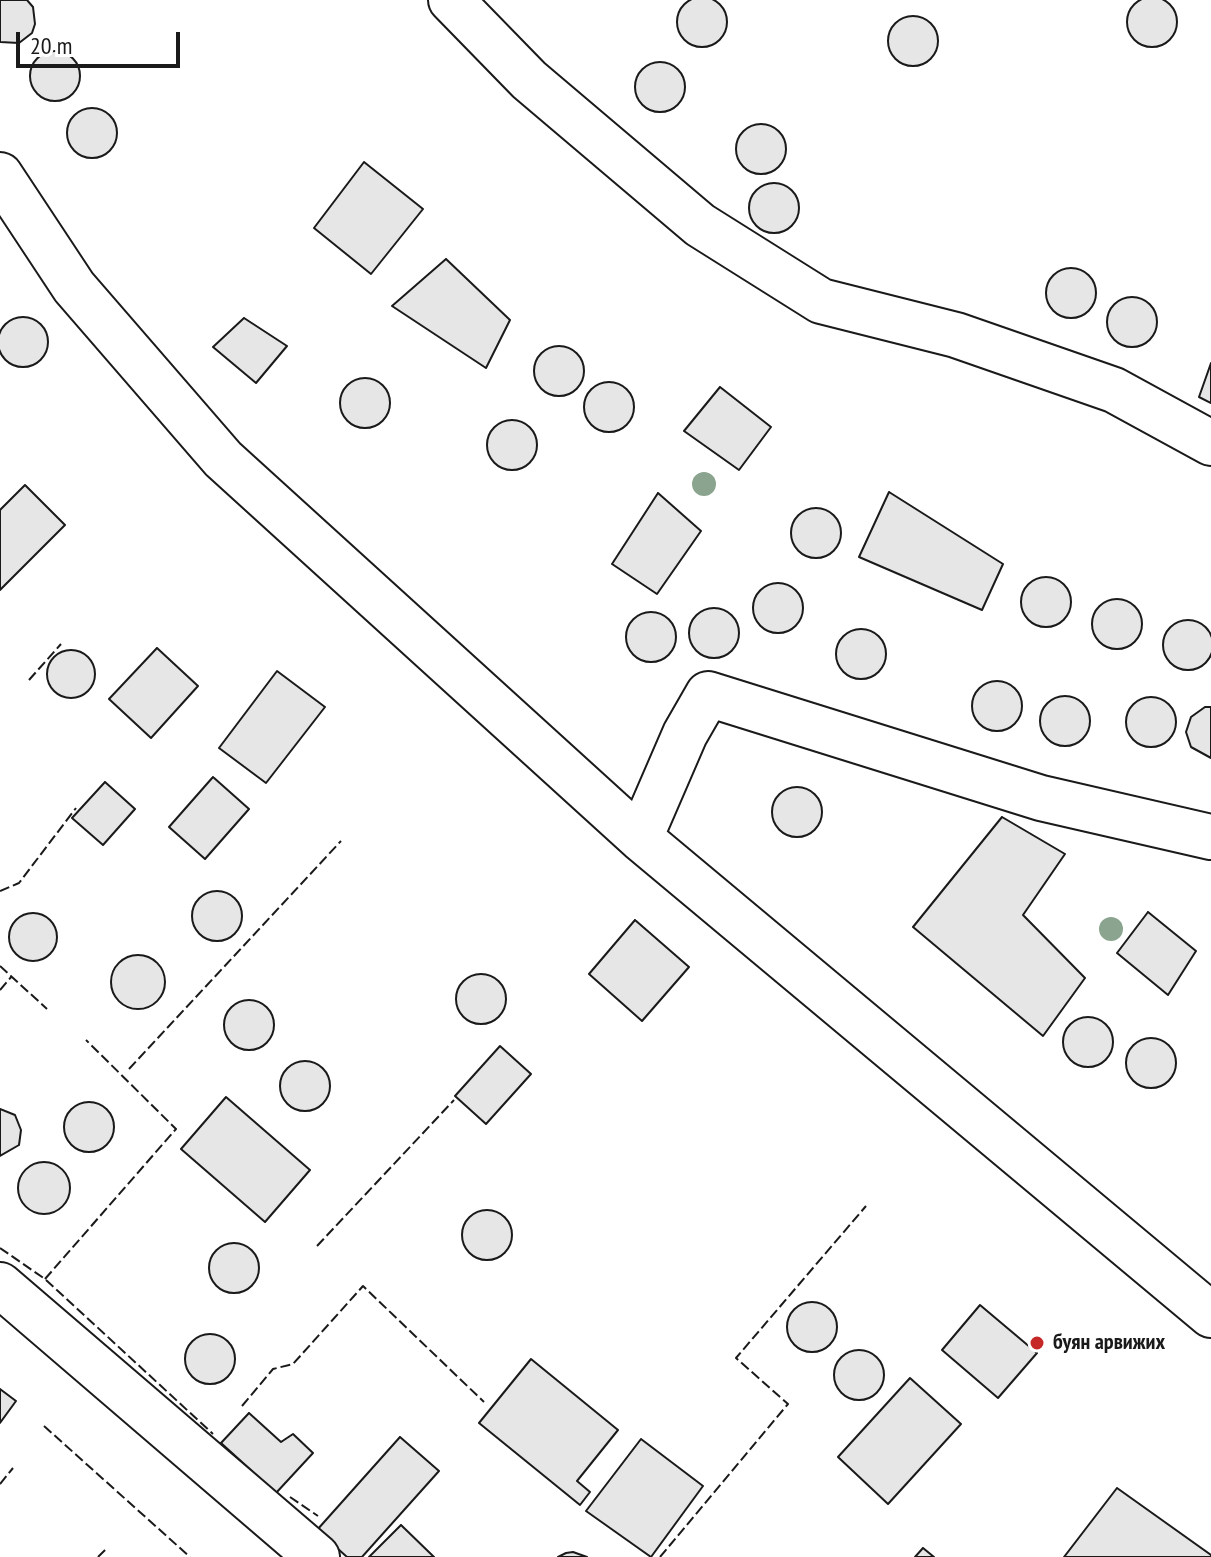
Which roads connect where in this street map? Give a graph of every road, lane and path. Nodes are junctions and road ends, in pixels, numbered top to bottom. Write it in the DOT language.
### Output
graph roads {
  1 [pos="451,0"];
  2 [pos="0,175"];
  3 [pos="1211,443"];
  4 [pos="1211,837"];
  5 [pos="640,838"];
  6 [pos="0,1285"];
  7 [pos="1211,1315"];
  8 [pos="317,1557"];
  1 -- 3 [label="street"];
  2 -- 5 [label="street"];
  4 -- 5 [label="street"];
  5 -- 7 [label="street"];
  6 -- 8 [label="street"];
}
